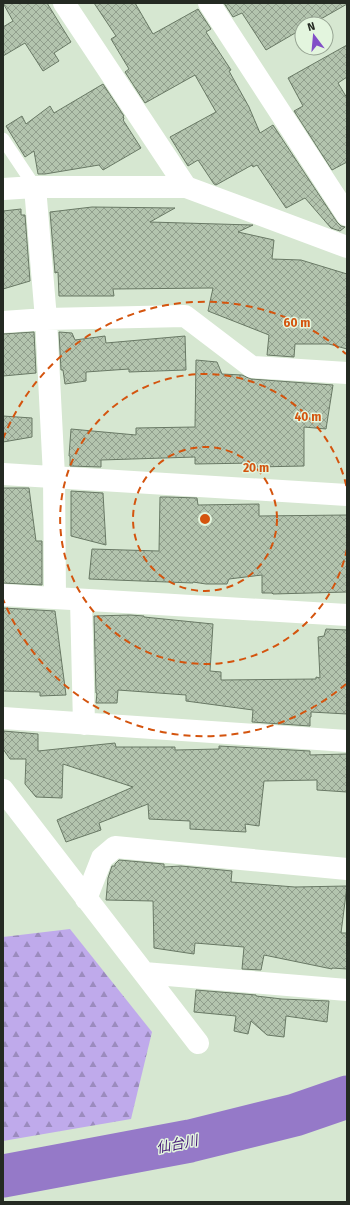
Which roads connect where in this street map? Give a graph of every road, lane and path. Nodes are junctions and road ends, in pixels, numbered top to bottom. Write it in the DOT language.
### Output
graph roads {
  1 [pos="64,3"];
  2 [pos="209,3"];
  3 [pos="3,139"];
  4 [pos="35,187"];
  5 [pos="186,187"];
  6 [pos="3,189"];
  7 [pos="347,215"];
  8 [pos="347,247"];
  9 [pos="46,319"];
  10 [pos="3,322"];
  11 [pos="347,373"];
  12 [pos="3,474"];
  13 [pos="54,476"];
  14 [pos="347,495"];
  15 [pos="3,595"];
  16 [pos="55,598"];
  17 [pos="81,600"];
  18 [pos="347,615"];
  19 [pos="3,718"];
  20 [pos="84,724"];
  21 [pos="347,741"];
  22 [pos="3,790"];
  23 [pos="347,869"];
  24 [pos="86,899"];
  25 [pos="144,973"];
  26 [pos="347,990"];
  27 [pos="198,1043"];
  1 -- 5 [label="street"];
  2 -- 7 [label="street"];
  3 -- 4 [label="lane"];
  4 -- 5 [label="street"];
  4 -- 6 [label="street"];
  4 -- 9 [label="street"];
  5 -- 8 [label="street"];
  9 -- 10 [label="street"];
  9 -- 11 [label="street"];
  9 -- 13 [label="street"];
  12 -- 13 [label="street"];
  13 -- 14 [label="street"];
  13 -- 16 [label="street"];
  15 -- 16 [label="street"];
  16 -- 17 [label="street"];
  17 -- 18 [label="street"];
  17 -- 20 [label="street"];
  19 -- 20 [label="street"];
  20 -- 21 [label="street"];
  22 -- 24 [label="street"];
  23 -- 24 [label="street"];
  24 -- 25 [label="street"];
  25 -- 26 [label="street"];
  25 -- 27 [label="street"];
}
